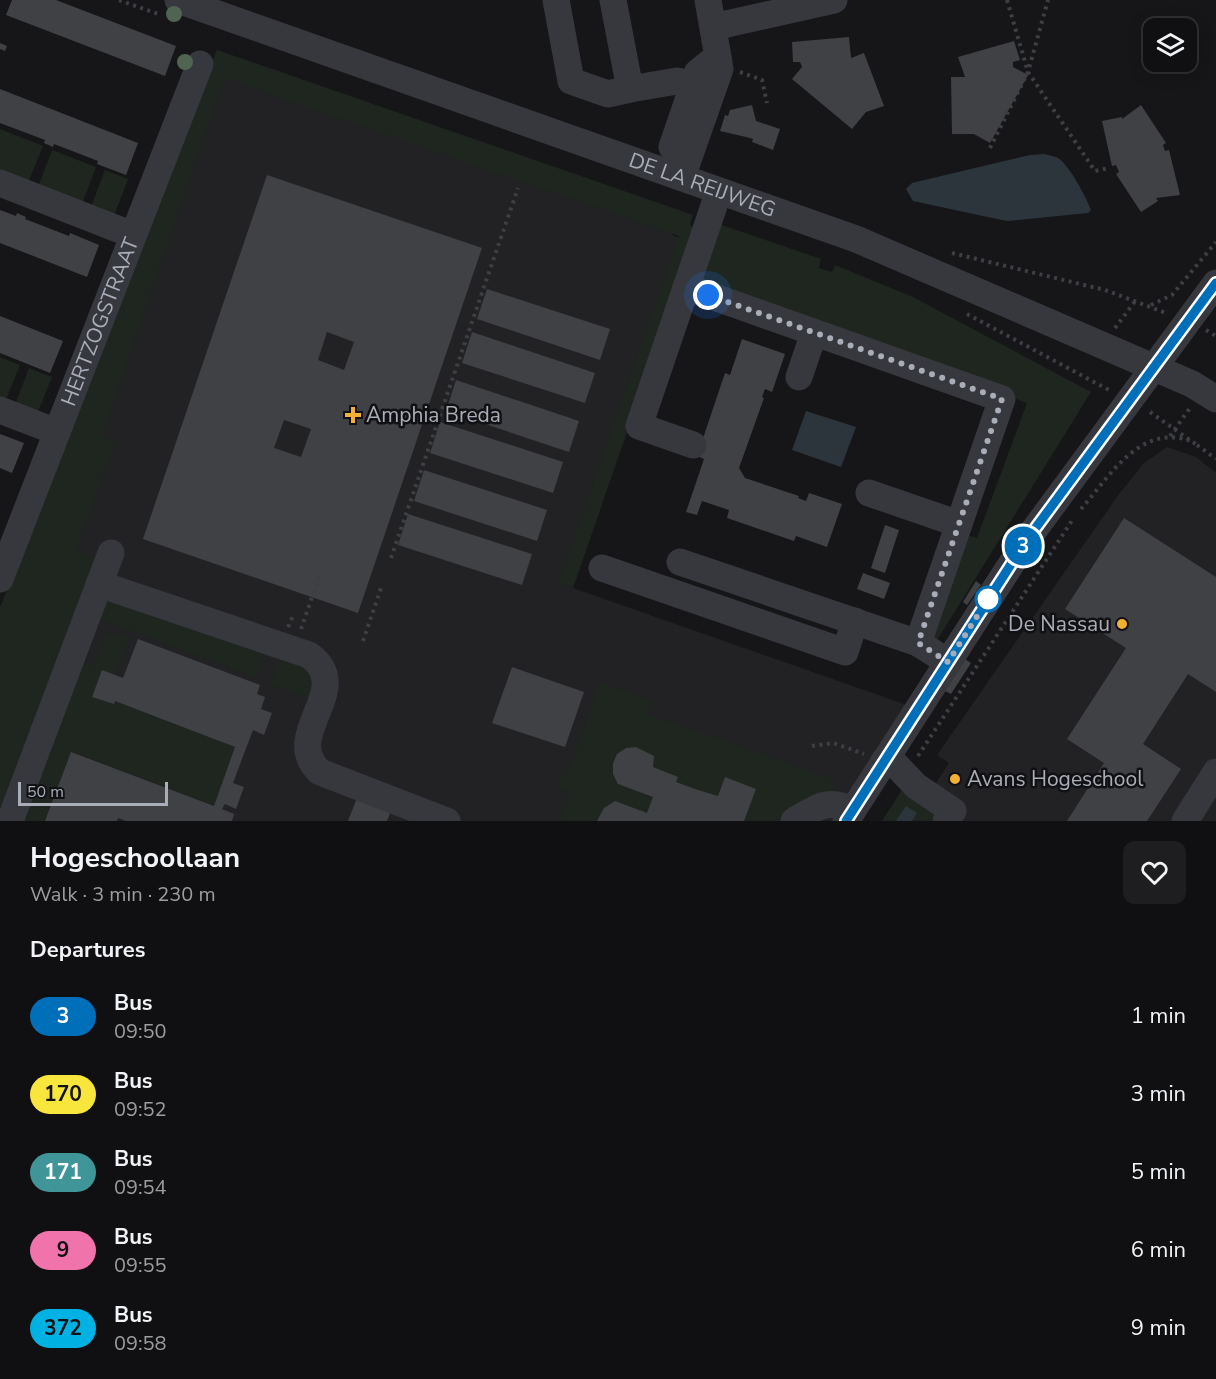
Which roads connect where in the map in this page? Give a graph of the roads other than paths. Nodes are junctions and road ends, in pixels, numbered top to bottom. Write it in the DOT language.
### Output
graph roads {
  1 [pos="556,0"];
  2 [pos="613,0"];
  3 [pos="708,0"];
  4 [pos="834,0"];
  5 [pos="169,7"];
  6 [pos="713,27"];
  7 [pos="719,63"];
  8 [pos="200,64"];
  9 [pos="693,86"];
  10 [pos="630,89"];
  11 [pos="673,174"];
  12 [pos="0,183"];
  13 [pos="719,190"];
  14 [pos="134,235"];
  15 [pos="1216,283"];
  16 [pos="686,287"];
  17 [pos="814,333"];
  18 [pos="1154,367"];
  19 [pos="799,377"];
  20 [pos="1216,399"];
  21 [pos="0,410"];
  22 [pos="57,432"];
  23 [pos="693,445"];
  24 [pos="869,493"];
  25 [pos="959,524"];
  26 [pos="111,553"];
  27 [pos="680,562"];
  28 [pos="602,568"];
  29 [pos="0,579"];
  30 [pos="99,584"];
  31 [pos="855,621"];
  32 [pos="918,643"];
  33 [pos="948,662"];
  34 [pos="894,745"];
  35 [pos="1216,772"];
  36 [pos="849,816"];
  37 [pos="10,821"];
  38 [pos="447,821"];
  39 [pos="794,821"];
  40 [pos="946,821"];
  41 [pos="1185,821"];
  1 -- 10 [label="street"];
  2 -- 10 [label="street"];
  3 -- 6 [label="street"];
  4 -- 6 [label="street"];
  5 -- 11 [label="street, DE LA REIJWEG"];
  6 -- 7 [label="street"];
  7 -- 9 [label="street"];
  7 -- 11 [label="street"];
  8 -- 14 [label="street, HERTZOGSTRAAT"];
  9 -- 10 [label="street"];
  9 -- 11 [label="street"];
  11 -- 13 [label="street, DE LA REIJWEG"];
  12 -- 14 [label="street"];
  13 -- 16 [label="street"];
  13 -- 18 [label="street, DE LA REIJWEG"];
  14 -- 22 [label="street, HERTZOGSTRAAT"];
  15 -- 18 [label="street"];
  16 -- 17 [label="street"];
  16 -- 23 [label="street"];
  17 -- 19 [label="street"];
  17 -- 25 [label="street"];
  18 -- 20 [label="street, DE LA REIJWEG"];
  18 -- 33 [label="street"];
  21 -- 22 [label="street"];
  22 -- 29 [label="street, HERTZOGSTRAAT"];
  24 -- 25 [label="street"];
  25 -- 32 [label="street"];
  26 -- 30 [label="street"];
  27 -- 31 [label="street"];
  28 -- 31 [label="street"];
  30 -- 37 [label="street"];
  30 -- 38 [label="street"];
  31 -- 32 [label="street"];
  32 -- 33 [label="street"];
  33 -- 34 [label="street"];
  34 -- 36 [label="street"];
  34 -- 40 [label="street"];
  35 -- 41 [label="street"];
  36 -- 39 [label="street"];
}
